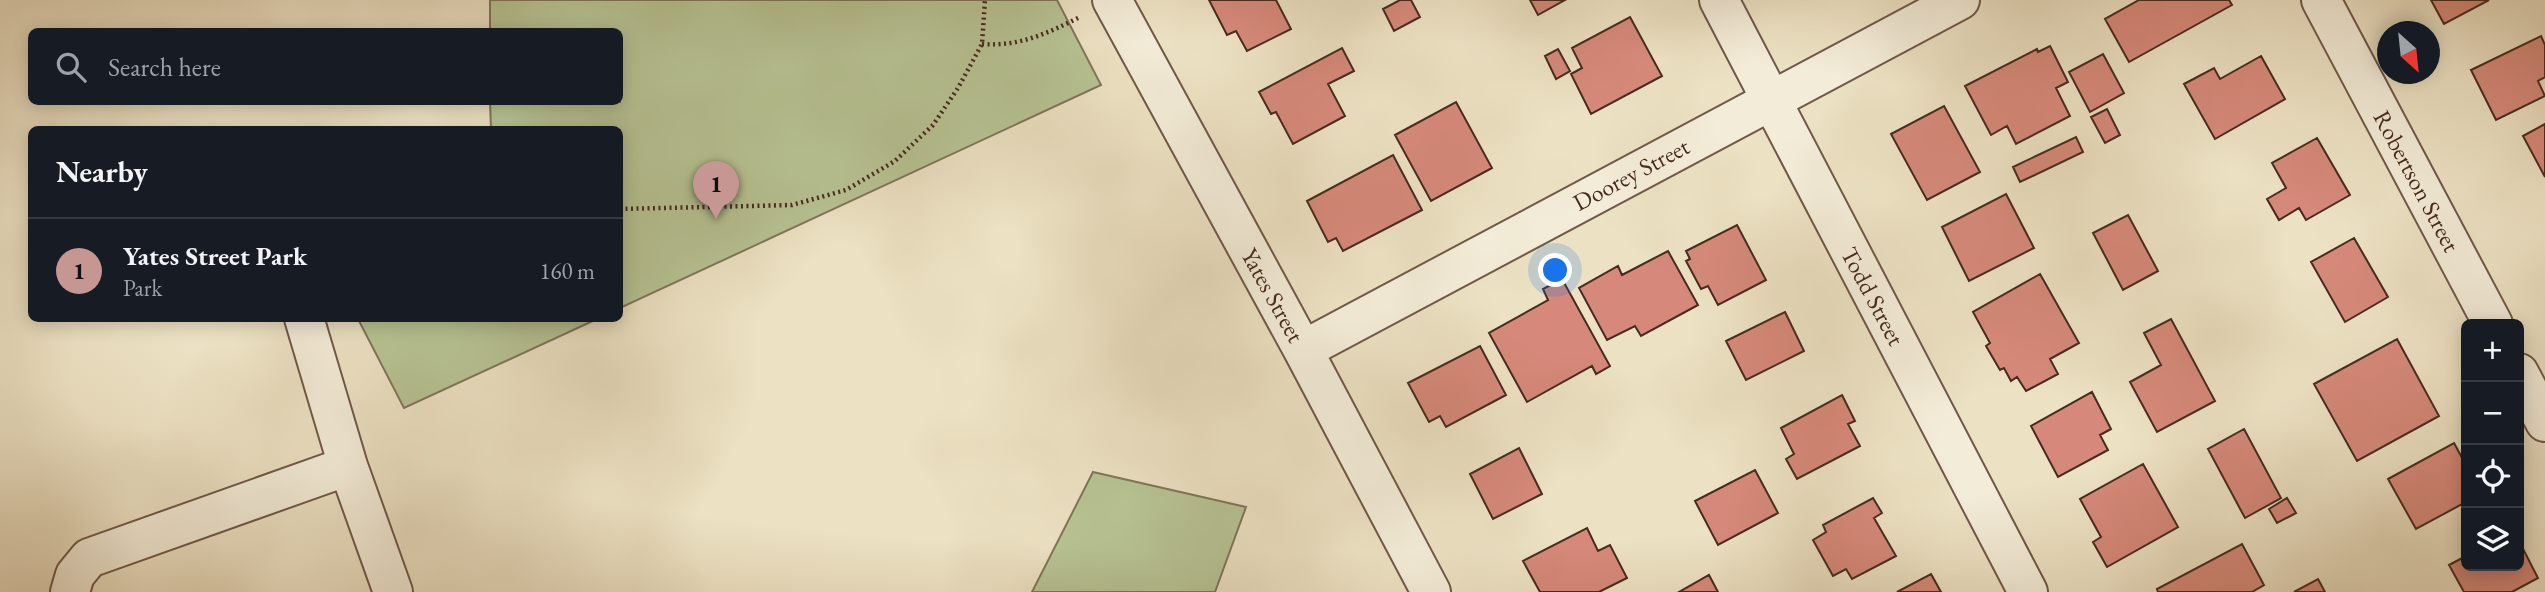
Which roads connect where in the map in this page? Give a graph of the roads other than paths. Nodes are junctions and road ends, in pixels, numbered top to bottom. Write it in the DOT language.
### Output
graph roads {
  1 [pos="1718,0"];
  2 [pos="1960,0"];
  3 [pos="2321,0"];
  4 [pos="1112,1"];
  5 [pos="1771,99"];
  6 [pos="2490,319"];
  7 [pos="305,322"];
  8 [pos="1303,351"];
  9 [pos="2524,382"];
  10 [pos="2545,422"];
  11 [pos="348,466"];
  12 [pos="70,592"];
  13 [pos="393,592"];
  14 [pos="1431,592"];
  15 [pos="2028,592"];
  1 -- 5 [label="street, Todd Street"];
  2 -- 5 [label="street, Doorey Street"];
  3 -- 6 [label="street, Robertson Street"];
  4 -- 8 [label="street, Yates Street"];
  5 -- 8 [label="street, Doorey Street"];
  5 -- 15 [label="street, Todd Street"];
  7 -- 11 [label="street"];
  8 -- 14 [label="street, Yates Street"];
  9 -- 10 [label="street"];
  11 -- 12 [label="street"];
  11 -- 13 [label="street"];
}
